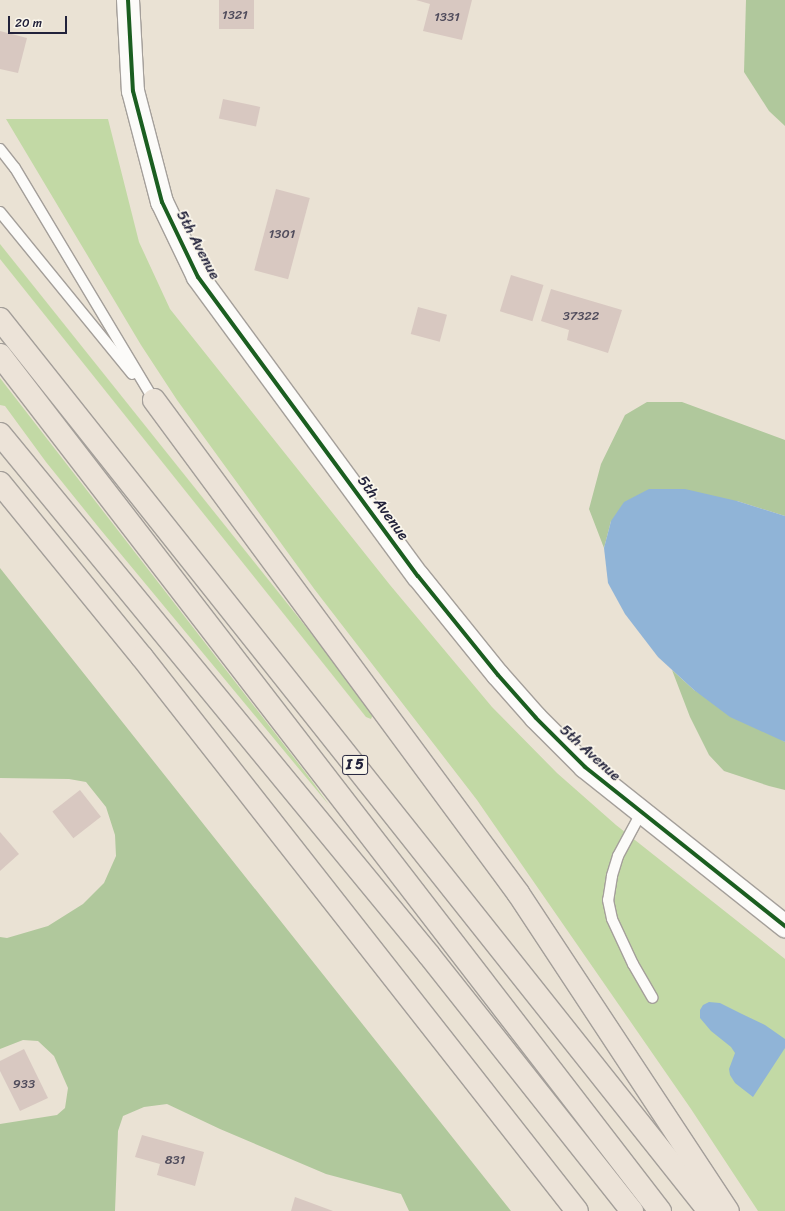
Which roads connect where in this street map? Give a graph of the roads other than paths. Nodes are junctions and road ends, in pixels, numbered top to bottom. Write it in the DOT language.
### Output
graph roads {
  1 [pos="128,0"];
  2 [pos="0,149"];
  3 [pos="0,212"];
  4 [pos="0,319"];
  5 [pos="0,355"];
  6 [pos="154,400"];
  7 [pos="0,434"];
  8 [pos="0,483"];
  9 [pos="642,813"];
  10 [pos="785,926"];
  11 [pos="653,998"];
  12 [pos="577,1211"];
  13 [pos="632,1211"];
  14 [pos="660,1211"];
  15 [pos="709,1211"];
  16 [pos="728,1211"];
  1 -- 9 [label="street, 5th Avenue"];
  2 -- 6 [label="lane"];
  3 -- 6 [label="lane"];
  4 -- 15 [label="highway, I 5"];
  5 -- 14 [label="highway, I 5"];
  6 -- 16 [label="highway"];
  7 -- 13 [label="highway"];
  8 -- 12 [label="highway"];
  9 -- 10 [label="street, 5th Avenue"];
  9 -- 11 [label="lane"];
}
